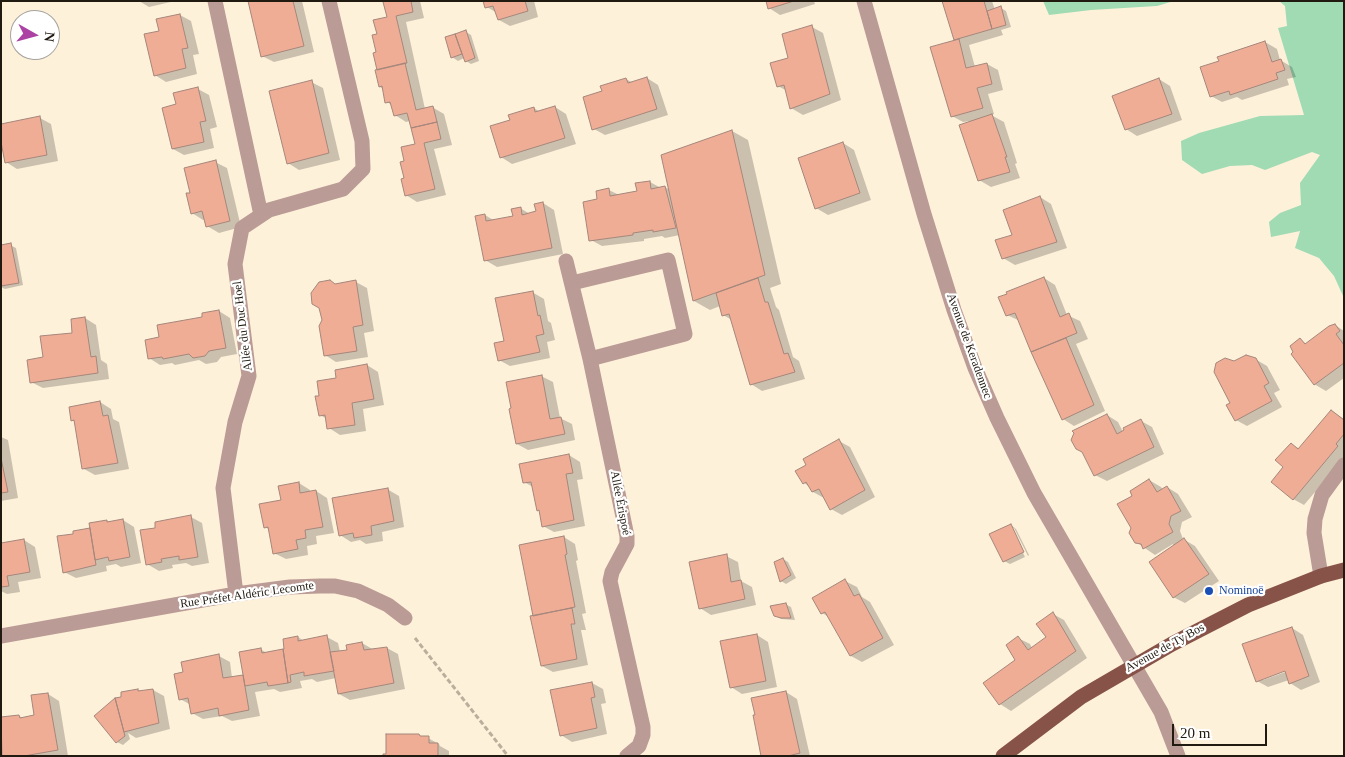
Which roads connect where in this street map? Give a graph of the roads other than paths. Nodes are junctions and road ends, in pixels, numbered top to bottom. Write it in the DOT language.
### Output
graph roads {
  1 [pos="215,1"];
  2 [pos="329,1"];
  3 [pos="864,1"];
  4 [pos="261,215"];
  5 [pos="566,261"];
  6 [pos="572,283"];
  7 [pos="590,359"];
  8 [pos="1344,466"];
  9 [pos="1344,570"];
  10 [pos="1321,576"];
  11 [pos="236,594"];
  12 [pos="405,618"];
  13 [pos="1,636"];
  14 [pos="1134,665"];
  15 [pos="627,756"];
  16 [pos="1003,756"];
  17 [pos="1178,756"];
  1 -- 4 [label="street"];
  2 -- 4 [label="street, Allée du Duc Hoel"];
  3 -- 14 [label="street, Avenue de Keradennec"];
  4 -- 11 [label="street, Allée du Duc Hoel"];
  5 -- 6 [label="street, Allée Érispoé"];
  6 -- 7 [label="street, Allée Érispoé"];
  6 -- 7 [label="street"];
  7 -- 15 [label="street, Allée Érispoé"];
  8 -- 10 [label="street"];
  9 -- 10 [label="main road, Avenue de Ty Bos"];
  10 -- 14 [label="main road, Avenue de Ty Bos"];
  11 -- 12 [label="street, Rue Préfet Aldéric Lecomte"];
  11 -- 13 [label="street, Rue Préfet Aldéric Lecomte"];
  14 -- 16 [label="main road, Avenue de Ty Bos"];
  14 -- 17 [label="street, Avenue de Keradennec"];
}
